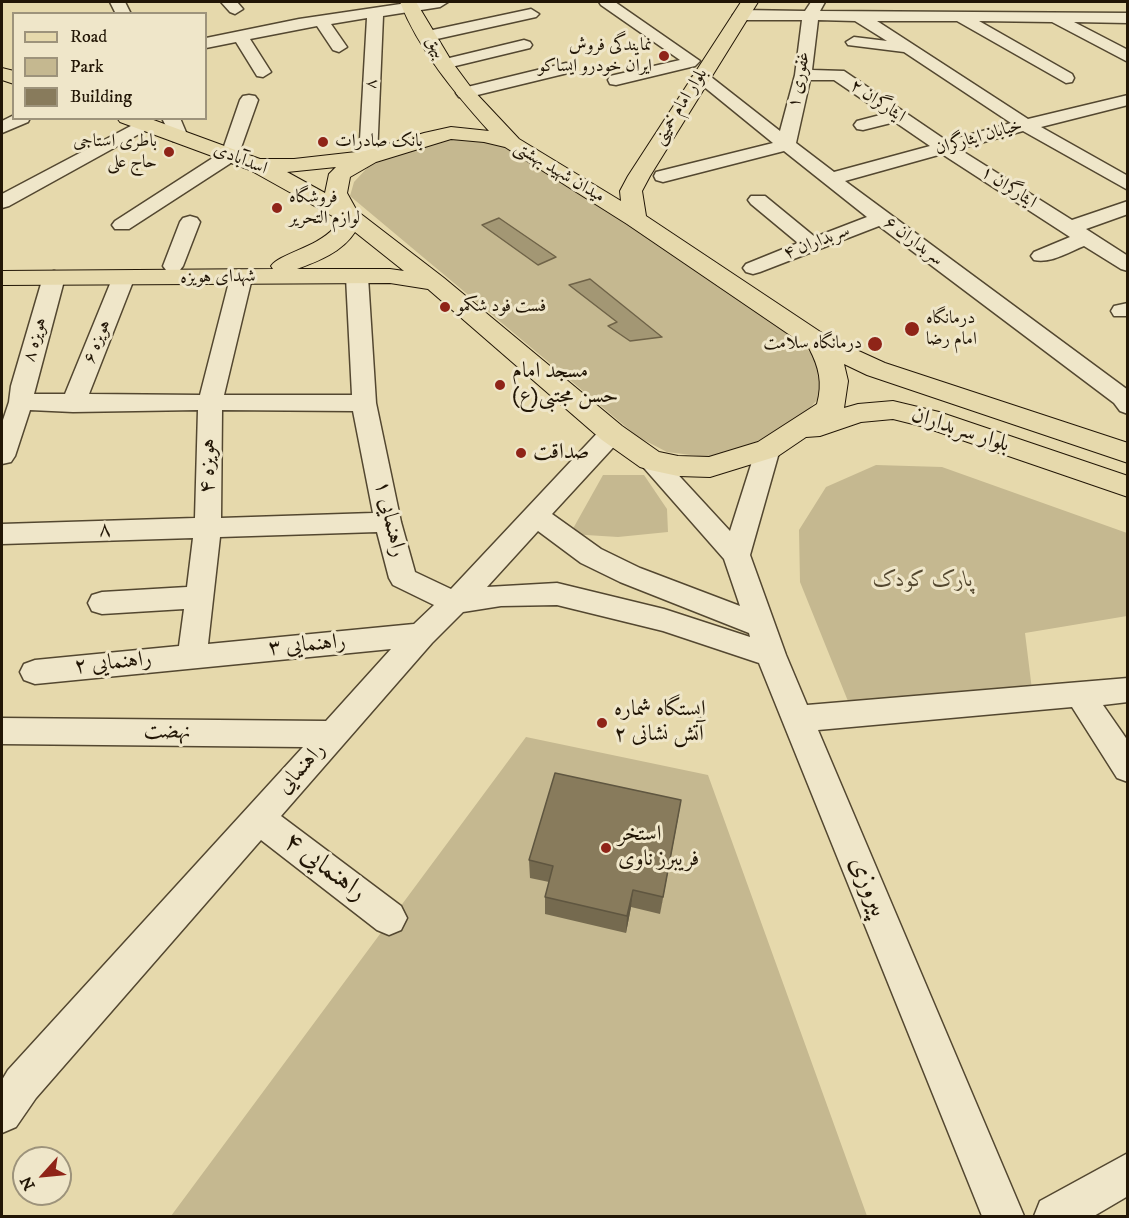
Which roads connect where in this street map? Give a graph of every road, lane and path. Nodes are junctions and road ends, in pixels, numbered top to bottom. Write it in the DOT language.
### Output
graph roads {
  1 [pos="440,2"];
  2 [pos="606,2"];
  3 [pos="1001,2"];
  4 [pos="1109,2"];
  5 [pos="410,4"];
  6 [pos="740,6"];
  7 [pos="814,8"];
  8 [pos="292,9"];
  9 [pos="908,9"];
  10 [pos="375,12"];
  11 [pos="531,14"];
  12 [pos="859,16"];
  13 [pos="960,17"];
  14 [pos="1010,17"];
  15 [pos="1054,17"];
  16 [pos="1123,18"];
  17 [pos="321,21"];
  18 [pos="299,24"];
  19 [pos="240,36"];
  20 [pos="428,36"];
  21 [pos="854,42"];
  22 [pos="207,43"];
  23 [pos="524,45"];
  24 [pos="339,47"];
  25 [pos="909,49"];
  26 [pos="1128,57"];
  27 [pos="443,64"];
  28 [pos="693,67"];
  29 [pos="566,68"];
  30 [pos="263,72"];
  31 [pos="803,75"];
  32 [pos="1066,78"];
  33 [pos="616,80"];
  34 [pos="465,93"];
  35 [pos="249,100"];
  36 [pos="1124,104"];
  37 [pos="898,116"];
  38 [pos="663,119"];
  39 [pos="18,120"];
  40 [pos="135,121"];
  41 [pos="863,125"];
  42 [pos="1025,125"];
  43 [pos="2,128"];
  44 [pos="175,128"];
  45 [pos="642,135"];
  46 [pos="431,136"];
  47 [pos="512,143"];
  48 [pos="786,145"];
  49 [pos="945,148"];
  50 [pos="230,155"];
  51 [pos="368,157"];
  52 [pos="725,161"];
  53 [pos="258,165"];
  54 [pos="663,176"];
  55 [pos="742,178"];
  56 [pos="831,179"];
  57 [pos="1128,184"];
  58 [pos="758,200"];
  59 [pos="2,202"];
  60 [pos="1128,207"];
  61 [pos="348,215"];
  62 [pos="881,218"];
  63 [pos="635,219"];
  64 [pos="189,222"];
  65 [pos="122,225"];
  66 [pos="1077,233"];
  67 [pos="812,245"];
  68 [pos="1041,256"];
  69 [pos="1128,265"];
  70 [pos="2,266"];
  71 [pos="173,266"];
  72 [pos="283,266"];
  73 [pos="381,268"];
  74 [pos="753,268"];
  75 [pos="54,277"];
  76 [pos="2,278"];
  77 [pos="242,278"];
  78 [pos="123,279"];
  79 [pos="819,343"];
  80 [pos="15,392"];
  81 [pos="1126,399"];
  82 [pos="210,403"];
  83 [pos="364,403"];
  84 [pos="73,404"];
  85 [pos="612,433"];
  86 [pos="780,442"];
  87 [pos="1128,453"];
  88 [pos="2,456"];
  89 [pos="650,460"];
  90 [pos="1128,487"];
  91 [pos="535,515"];
  92 [pos="388,522"];
  93 [pos="208,528"];
  94 [pos="2,534"];
  95 [pos="736,555"];
  96 [pos="199,597"];
  97 [pos="102,603"];
  98 [pos="455,603"];
  99 [pos="422,635"];
  100 [pos="766,641"];
  101 [pos="192,657"];
  102 [pos="35,672"];
  103 [pos="1128,690"];
  104 [pos="1080,695"];
  105 [pos="797,719"];
  106 [pos="2,731"];
  107 [pos="333,734"];
  108 [pos="1128,768"];
  109 [pos="258,819"];
  110 [pos="389,918"];
  111 [pos="2,1113"];
  112 [pos="1128,1173"];
  113 [pos="1003,1216"];
  114 [pos="1055,1216"];
  1 -- 5 [label="street"];
  2 -- 28 [label="street, سربداران ۶"];
  3 -- 14 [label="street"];
  4 -- 16 [label="street"];
  5 -- 10 [label="street"];
  5 -- 20 [label="main road, بیهق"];
  6 -- 7 [label="street"];
  6 -- 28 [label="main road, بلوار امام خمینی"];
  7 -- 12 [label="street"];
  7 -- 31 [label="street, غفوری ۱"];
  8 -- 18 [label="street"];
  9 -- 12 [label="street"];
  9 -- 13 [label="street"];
  10 -- 17 [label="street"];
  10 -- 51 [label="street, ۸"];
  11 -- 20 [label="street"];
  12 -- 25 [label="street"];
  13 -- 14 [label="street"];
  13 -- 32 [label="street"];
  14 -- 15 [label="street"];
  15 -- 16 [label="street"];
  15 -- 26 [label="street"];
  17 -- 18 [label="street"];
  17 -- 24 [label="street"];
  18 -- 19 [label="street"];
  19 -- 22 [label="street"];
  19 -- 30 [label="street"];
  20 -- 27 [label="main road, بیهق"];
  21 -- 25 [label="street"];
  23 -- 27 [label="street"];
  25 -- 42 [label="street"];
  27 -- 34 [label="main road, بیهق"];
  28 -- 33 [label="street"];
  28 -- 38 [label="main road, بلوار امام خمینی"];
  28 -- 48 [label="street, سربداران ۶"];
  29 -- 34 [label="street"];
  31 -- 37 [label="street, ایثارگران ۲"];
  31 -- 48 [label="street, غفوری ۱"];
  34 -- 46 [label="main road"];
  34 -- 47 [label="main road, بیهق"];
  35 -- 50 [label="street"];
  36 -- 42 [label="street, خیابان ایثارگران"];
  37 -- 41 [label="street"];
  37 -- 49 [label="street, ایثارگران ۲"];
  38 -- 45 [label="main road, بلوار امام خمینی"];
  38 -- 63 [label="main road, بلوار امام خمینی"];
  39 -- 43 [label="street"];
  40 -- 44 [label="main road, اسدآبادی"];
  40 -- 59 [label="street"];
  42 -- 49 [label="street, خیابان ایثارگران"];
  42 -- 57 [label="street"];
  44 -- 50 [label="main road, اسدآبادی"];
  46 -- 47 [label="main road, میدان شهید بهشتی"];
  46 -- 51 [label="main road, میدان شهید بهشتی"];
  47 -- 63 [label="main road, میدان شهید بهشتی"];
  48 -- 52 [label="street"];
  48 -- 56 [label="street, سربداران ۶"];
  49 -- 56 [label="street, خیابان ایثارگران"];
  49 -- 66 [label="street, ایثارگران ۱"];
  50 -- 53 [label="main road, اسدآبادی"];
  50 -- 65 [label="street"];
  51 -- 53 [label="main road"];
  51 -- 61 [label="main road, میدان شهید بهشتی"];
  52 -- 54 [label="street"];
  52 -- 55 [label="street"];
  53 -- 61 [label="main road, اسدآبادی"];
  56 -- 62 [label="street, سربداران ۶"];
  58 -- 67 [label="street"];
  60 -- 66 [label="street"];
  61 -- 72 [label="main road"];
  61 -- 73 [label="main road, میدان شهید بهشتی"];
  62 -- 67 [label="street, سربداران ۴"];
  62 -- 81 [label="street, سربداران ۶"];
  63 -- 79 [label="main road, میدان شهید بهشتی"];
  64 -- 71 [label="street"];
  66 -- 68 [label="street"];
  66 -- 69 [label="street, ایثارگران ۱"];
  67 -- 74 [label="street, سربداران ۴"];
  70 -- 71 [label="main road, شهدای هویزه"];
  71 -- 72 [label="main road, شهدای هویزه"];
  72 -- 73 [label="main road, شهدای هویزه"];
  73 -- 77 [label="main road, شهدای هویزه"];
  73 -- 83 [label="street, راهنمایی ۱"];
  73 -- 85 [label="main road, میدان شهید بهشتی"];
  75 -- 76 [label="main road, شهدای هویزه"];
  75 -- 78 [label="main road, شهدای هویزه"];
  75 -- 80 [label="street, هویزه ۸"];
  77 -- 78 [label="main road, شهدای هویزه"];
  77 -- 82 [label="street, هویزه ۴"];
  78 -- 84 [label="street, هویزه ۶"];
  79 -- 86 [label="main road, میدان شهید بهشتی"];
  79 -- 87 [label="main road, بلوار سربداران"];
  80 -- 84 [label="street"];
  80 -- 88 [label="street, هویزه ۸"];
  82 -- 83 [label="street"];
  82 -- 84 [label="street"];
  82 -- 93 [label="street, هویزه ۴"];
  83 -- 92 [label="street, راهنمایی ۱"];
  85 -- 89 [label="main road, میدان شهید بهشتی"];
  85 -- 91 [label="street, راهنمایی"];
  86 -- 89 [label="main road, میدان شهید بهشتی"];
  86 -- 90 [label="main road, بلوار سربداران"];
  86 -- 95 [label="street"];
  89 -- 95 [label="street"];
  91 -- 98 [label="street, راهنمایی"];
  91 -- 100 [label="street"];
  92 -- 93 [label="street, ۸"];
  92 -- 98 [label="street, راهنمایی ۱"];
  93 -- 94 [label="street, ۸"];
  93 -- 96 [label="street, هویزه ۴"];
  95 -- 100 [label="street, پیروزی"];
  96 -- 97 [label="street"];
  96 -- 101 [label="street, هویزه ۴"];
  98 -- 99 [label="street, راهنمایی"];
  98 -- 100 [label="street"];
  99 -- 101 [label="street, راهنمایی ۳"];
  99 -- 107 [label="street, راهنمایی"];
  100 -- 105 [label="street, پیروزی"];
  101 -- 102 [label="street, راهنمایی ۲"];
  103 -- 104 [label="street"];
  104 -- 105 [label="street"];
  104 -- 108 [label="street"];
  105 -- 113 [label="street, پیروزی"];
  106 -- 107 [label="street, نهضت"];
  107 -- 109 [label="street, راهنمایی"];
  109 -- 110 [label="street, راهنمایی ۴"];
  109 -- 111 [label="street, راهنمایی"];
  112 -- 114 [label="street"];
}
